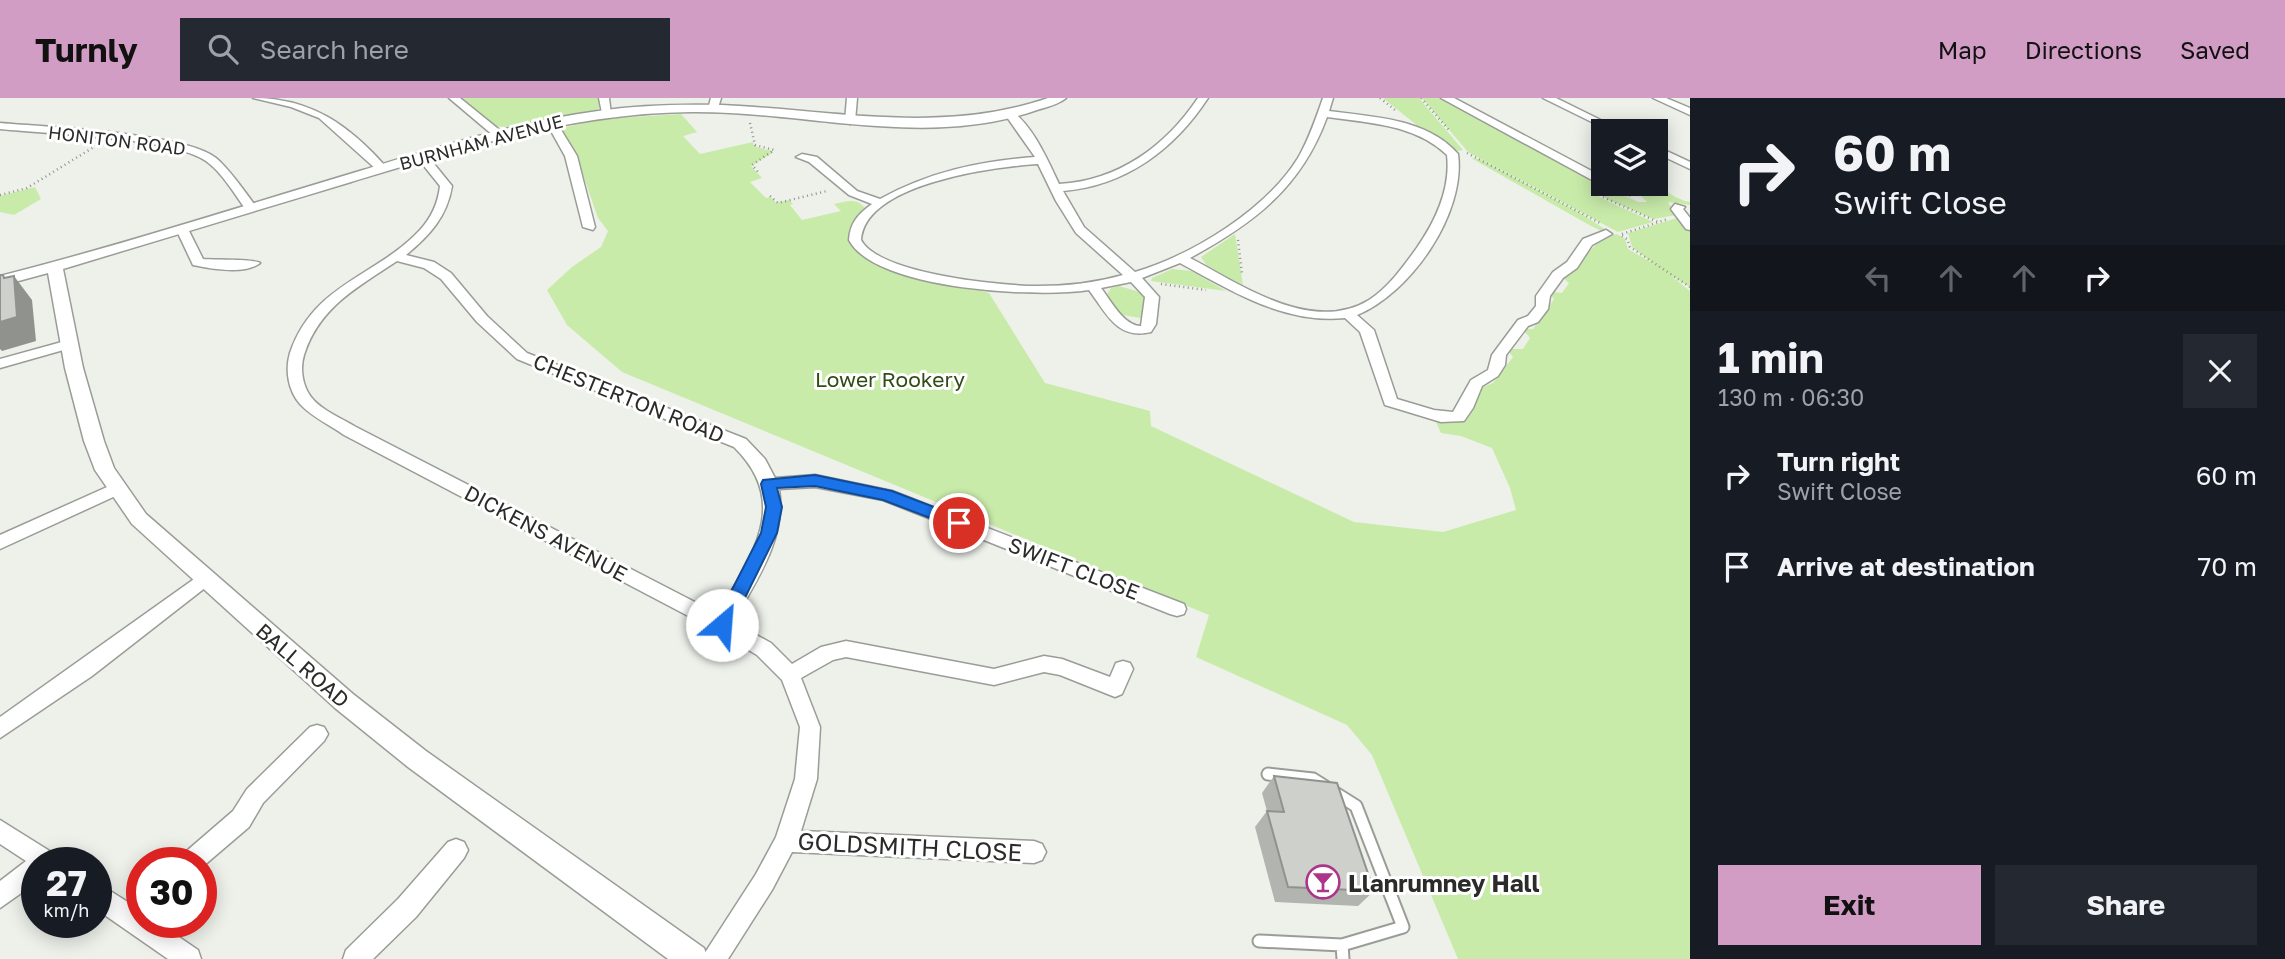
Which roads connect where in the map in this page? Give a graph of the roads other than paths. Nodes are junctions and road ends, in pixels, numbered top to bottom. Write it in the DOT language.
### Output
graph roads {
  1 [pos="258,98"];
  2 [pos="454,98"];
  3 [pos="604,98"];
  4 [pos="852,98"];
  5 [pos="1059,98"];
  6 [pos="1203,98"];
  7 [pos="1328,98"];
  8 [pos="1446,98"];
  9 [pos="1548,98"];
  10 [pos="1658,98"];
  11 [pos="714,103"];
  12 [pos="1690,111"];
  13 [pos="607,113"];
  14 [pos="1009,113"];
  15 [pos="1323,113"];
  16 [pos="1593,119"];
  17 [pos="850,121"];
  18 [pos="551,122"];
  19 [pos="0,126"];
  20 [pos="498,134"];
  21 [pos="1668,155"];
  22 [pos="422,156"];
  23 [pos="802,157"];
  24 [pos="1043,160"];
  25 [pos="1690,166"];
  26 [pos="381,168"];
  27 [pos="1591,176"];
  28 [pos="1057,188"];
  29 [pos="881,203"];
  30 [pos="251,208"];
  31 [pos="1680,211"];
  32 [pos="1690,226"];
  33 [pos="589,227"];
  34 [pos="182,229"];
  35 [pos="1612,231"];
  36 [pos="395,256"];
  37 [pos="1182,259"];
  38 [pos="254,262"];
  39 [pos="55,267"];
  40 [pos="1132,278"];
  41 [pos="0,281"];
  42 [pos="1093,287"];
  43 [pos="1346,312"];
  44 [pos="69,344"];
  45 [pos="0,364"];
  46 [pos="768,484"];
  47 [pos="116,489"];
  48 [pos="0,542"];
  49 [pos="204,579"];
  50 [pos="1177,609"];
  51 [pos="722,625"];
  52 [pos="1122,669"];
  53 [pos="790,675"];
  54 [pos="0,729"];
  55 [pos="317,734"];
  56 [pos="1268,774"];
  57 [pos="0,831"];
  58 [pos="786,841"];
  59 [pos="22,847"];
  60 [pos="209,847"];
  61 [pos="456,850"];
  62 [pos="1034,852"];
  63 [pos="21,880"];
  64 [pos="0,896"];
  65 [pos="166,938"];
  66 [pos="1259,941"];
  67 [pos="1342,945"];
  68 [pos="189,959"];
  69 [pos="355,959"];
  70 [pos="693,959"];
  71 [pos="713,959"];
  72 [pos="1343,959"];
  1 -- 26 [label="street"];
  2 -- 20 [label="street"];
  3 -- 13 [label="street"];
  4 -- 17 [label="street"];
  5 -- 14 [label="street, BURNHAM AVENUE"];
  6 -- 28 [label="street"];
  7 -- 15 [label="street"];
  8 -- 27 [label="street"];
  9 -- 16 [label="street"];
  10 -- 12 [label="street"];
  11 -- 13 [label="street, BURNHAM AVENUE"];
  11 -- 17 [label="street, BURNHAM AVENUE"];
  13 -- 18 [label="street, BURNHAM AVENUE"];
  14 -- 17 [label="street, BURNHAM AVENUE"];
  14 -- 24 [label="street"];
  15 -- 37 [label="street"];
  15 -- 43 [label="street"];
  18 -- 20 [label="street, BURNHAM AVENUE"];
  18 -- 33 [label="street"];
  19 -- 30 [label="street, HONITON ROAD"];
  20 -- 22 [label="street, BURNHAM AVENUE"];
  21 -- 25 [label="street"];
  22 -- 26 [label="street, BURNHAM AVENUE"];
  22 -- 36 [label="street, DICKENS AVENUE"];
  23 -- 29 [label="street"];
  24 -- 28 [label="street"];
  24 -- 29 [label="street"];
  26 -- 30 [label="street, BURNHAM AVENUE"];
  28 -- 40 [label="street"];
  29 -- 42 [label="street"];
  30 -- 34 [label="street, BURNHAM AVENUE"];
  31 -- 32 [label="street"];
  34 -- 38 [label="street"];
  34 -- 39 [label="street, BURNHAM AVENUE"];
  35 -- 43 [label="street"];
  36 -- 46 [label="street, CHESTERTON ROAD"];
  36 -- 51 [label="street, DICKENS AVENUE"];
  37 -- 40 [label="street"];
  37 -- 43 [label="street"];
  39 -- 41 [label="street, BURNHAM AVENUE"];
  39 -- 44 [label="street, BALL ROAD"];
  40 -- 42 [label="street"];
  40 -- 42 [label="street"];
  44 -- 45 [label="street"];
  44 -- 47 [label="street, BALL ROAD"];
  46 -- 50 [label="street, SWIFT CLOSE"];
  46 -- 51 [label="street, CHESTERTON ROAD"];
  47 -- 48 [label="street"];
  47 -- 49 [label="street, BALL ROAD"];
  49 -- 54 [label="street"];
  49 -- 70 [label="street, BALL ROAD"];
  51 -- 53 [label="street, DICKENS AVENUE"];
  52 -- 53 [label="street"];
  53 -- 58 [label="street, DICKENS AVENUE"];
  55 -- 60 [label="street"];
  56 -- 67 [label="lane"];
  57 -- 59 [label="street"];
  58 -- 62 [label="street, GOLDSMITH CLOSE"];
  58 -- 71 [label="street, DICKENS AVENUE"];
  61 -- 69 [label="street"];
  63 -- 64 [label="street"];
  65 -- 68 [label="street"];
  66 -- 67 [label="lane"];
  67 -- 72 [label="lane"];
}
